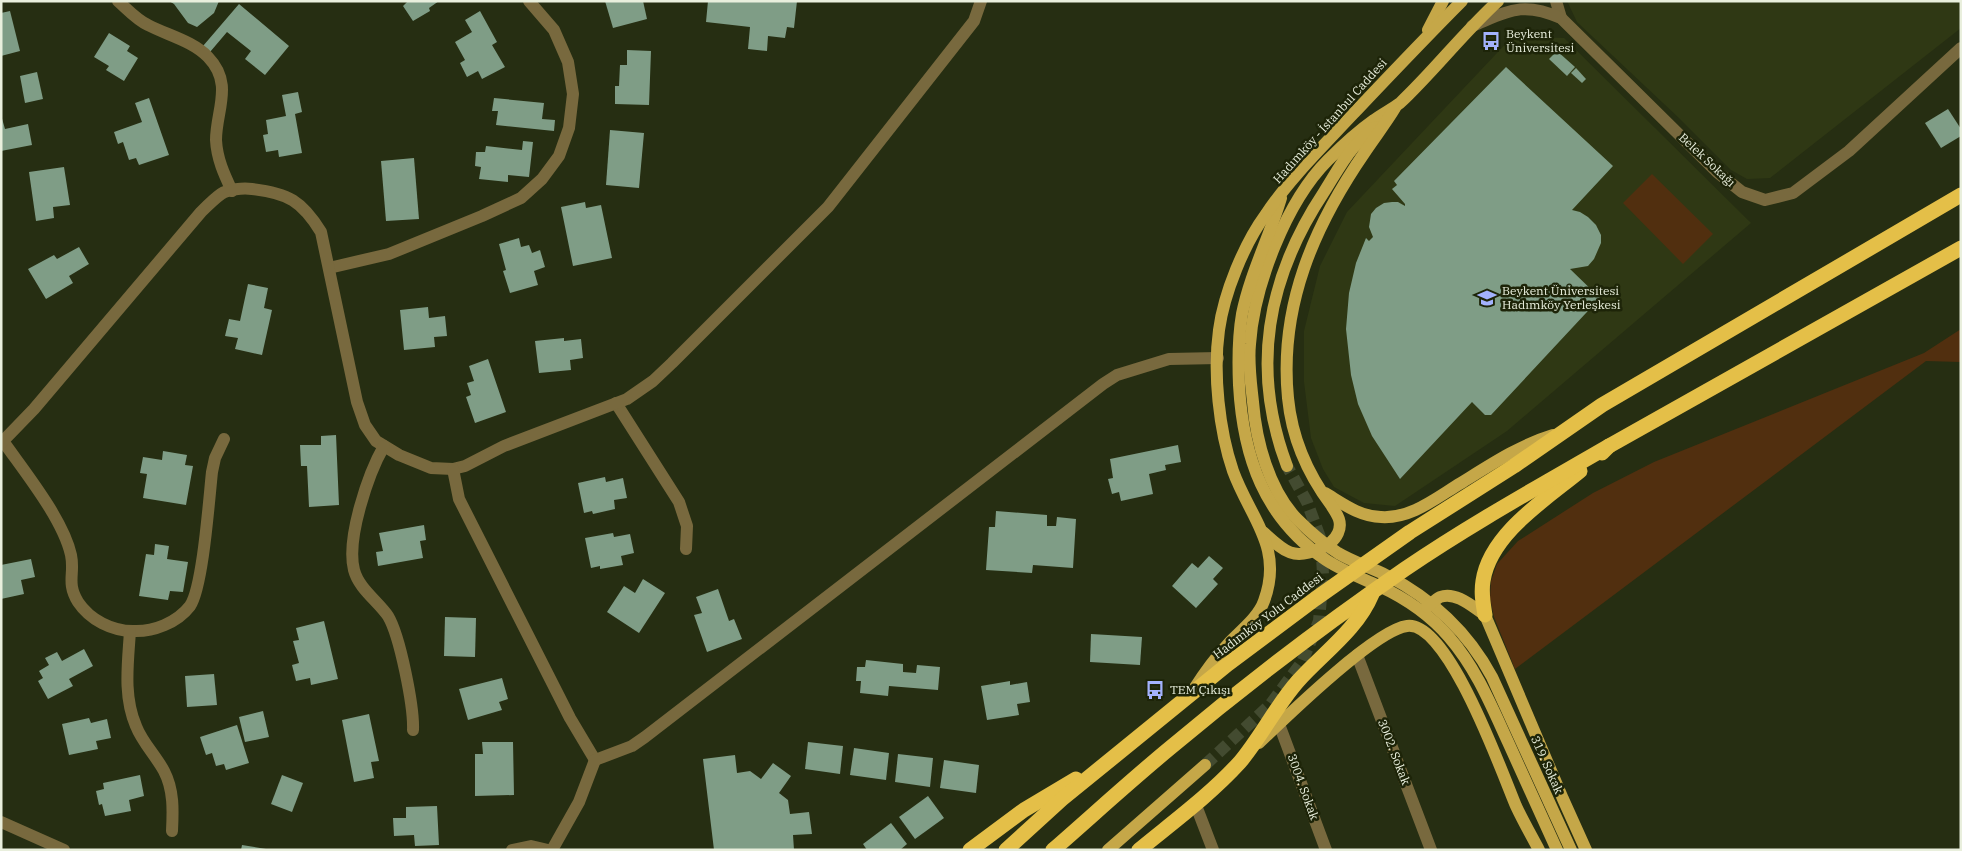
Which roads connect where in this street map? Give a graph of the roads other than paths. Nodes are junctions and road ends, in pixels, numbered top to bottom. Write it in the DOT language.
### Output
graph roads {
  1 [pos="118,1"];
  2 [pos="529,1"];
  3 [pos="981,1"];
  4 [pos="1443,1"];
  5 [pos="1462,1"];
  6 [pos="1498,1"];
  7 [pos="1556,1"];
  8 [pos="1562,18"];
  9 [pos="1472,26"];
  10 [pos="1424,39"];
  11 [pos="1961,48"];
  12 [pos="1398,104"];
  13 [pos="232,191"];
  14 [pos="1282,194"];
  15 [pos="1961,195"];
  16 [pos="1961,248"];
  17 [pos="329,268"];
  18 [pos="1218,358"];
  19 [pos="616,403"];
  20 [pos="1566,430"];
  21 [pos="224,439"];
  22 [pos="2,442"];
  23 [pos="384,446"];
  24 [pos="1609,446"];
  25 [pos="1256,456"];
  26 [pos="1288,466"];
  27 [pos="453,468"];
  28 [pos="1320,491"];
  29 [pos="1260,530"];
  30 [pos="686,550"];
  31 [pos="1372,593"];
  32 [pos="1485,615"];
  33 [pos="1422,630"];
  34 [pos="130,631"];
  35 [pos="1357,655"];
  36 [pos="1493,694"];
  37 [pos="1190,696"];
  38 [pos="1280,724"];
  39 [pos="412,730"];
  40 [pos="595,760"];
  41 [pos="1241,761"];
  42 [pos="1205,764"];
  43 [pos="1105,766"];
  44 [pos="1195,803"];
  45 [pos="1,822"];
  46 [pos="172,831"];
  47 [pos="64,850"];
  48 [pos="512,850"];
  49 [pos="550,850"];
  50 [pos="970,850"];
  51 [pos="1006,850"];
  52 [pos="1053,850"];
  53 [pos="1108,850"];
  54 [pos="1139,850"];
  55 [pos="1212,850"];
  56 [pos="1326,850"];
  57 [pos="1431,850"];
  58 [pos="1539,850"];
  59 [pos="1557,850"];
  60 [pos="1571,850"];
  61 [pos="1586,850"];
  1 -- 13 [label="street"];
  2 -- 17 [label="street"];
  3 -- 19 [label="street"];
  4 -- 10 [label="main road"];
  5 -- 10 [label="main road, Hadımköy - İstanbul Caddesi"];
  6 -- 9 [label="main road, Hadımköy - İstanbul Caddesi"];
  7 -- 8 [label="street, Belek Sokağı"];
  8 -- 9 [label="street, Belek Sokağı"];
  8 -- 11 [label="street, Belek Sokağı"];
  9 -- 12 [label="main road, Hadımköy - İstanbul Caddesi"];
  10 -- 14 [label="main road, Hadımköy - İstanbul Caddesi"];
  12 -- 25 [label="main road, Hadımköy - İstanbul Caddesi"];
  12 -- 26 [label="main road"];
  12 -- 28 [label="main road"];
  13 -- 17 [label="street"];
  13 -- 22 [label="street"];
  14 -- 18 [label="main road"];
  14 -- 25 [label="main road, Hadımköy - İstanbul Caddesi"];
  15 -- 20 [label="highway, Hadımköy Yolu Caddesi"];
  16 -- 24 [label="highway"];
  17 -- 23 [label="street"];
  18 -- 29 [label="main road"];
  18 -- 40 [label="street"];
  19 -- 27 [label="street"];
  19 -- 30 [label="street"];
  20 -- 28 [label="main road"];
  20 -- 37 [label="highway, Hadımköy Yolu Caddesi"];
  21 -- 34 [label="street"];
  22 -- 34 [label="street"];
  23 -- 27 [label="street"];
  23 -- 39 [label="street"];
  24 -- 31 [label="highway"];
  24 -- 32 [label="highway"];
  25 -- 36 [label="main road"];
  27 -- 40 [label="street"];
  28 -- 29 [label="main road"];
  29 -- 37 [label="main road"];
  31 -- 41 [label="highway"];
  31 -- 52 [label="highway"];
  32 -- 33 [label="main road"];
  32 -- 61 [label="main road"];
  33 -- 35 [label="main road"];
  33 -- 58 [label="main road"];
  34 -- 46 [label="street"];
  35 -- 38 [label="main road"];
  35 -- 57 [label="street, 3002. Sokak"];
  36 -- 59 [label="main road, 319. Sokak"];
  36 -- 60 [label="main road, 319. Sokak"];
  37 -- 43 [label="highway, Hadımköy Yolu Caddesi"];
  38 -- 41 [label="main road"];
  38 -- 56 [label="street, 3004. Sokak"];
  40 -- 49 [label="street"];
  41 -- 44 [label="highway"];
  42 -- 53 [label="main road"];
  43 -- 50 [label="highway"];
  43 -- 51 [label="highway, Hadımköy Yolu Caddesi"];
  44 -- 54 [label="highway"];
  44 -- 55 [label="street"];
  45 -- 47 [label="street"];
  48 -- 49 [label="street"];
}
